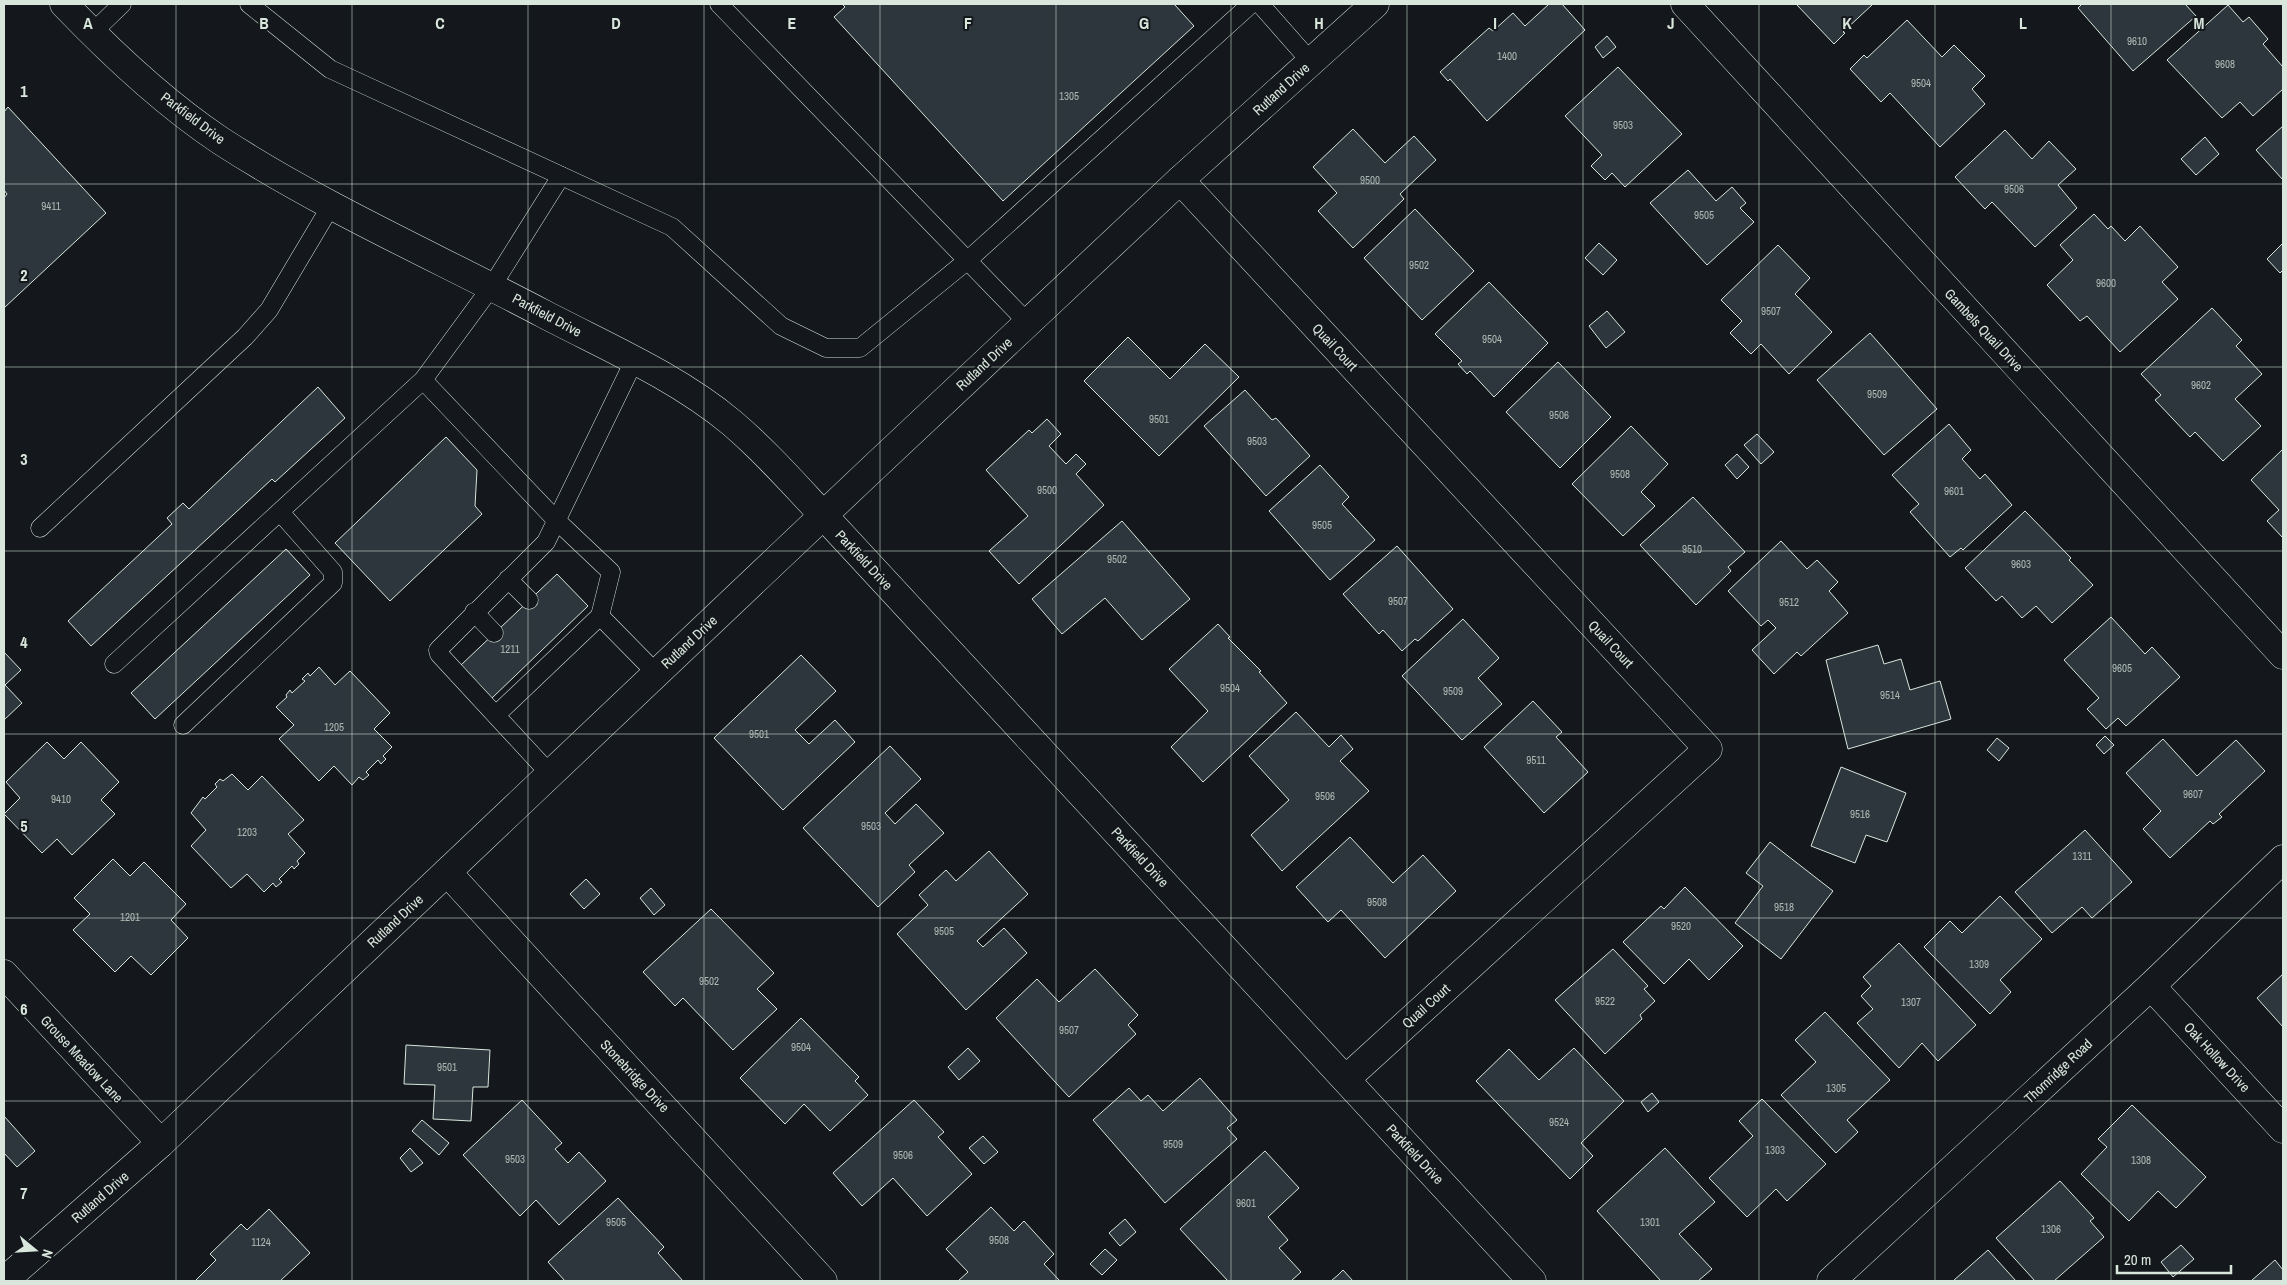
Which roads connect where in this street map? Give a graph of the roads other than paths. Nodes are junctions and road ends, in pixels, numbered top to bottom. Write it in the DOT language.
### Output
graph roads {
  1 [pos="64,4"];
  2 [pos="122,4"];
  3 [pos="249,4"];
  4 [pos="719,4"];
  5 [pos="1251,4"];
  6 [pos="1260,4"];
  7 [pos="1375,4"];
  8 [pos="1685,4"];
  9 [pos="92,33"];
  10 [pos="1311,62"];
  11 [pos="561,176"];
  12 [pos="1180,180"];
  13 [pos="332,204"];
  14 [pos="968,260"];
  15 [pos="492,286"];
  16 [pos="1028,323"];
  17 [pos="634,362"];
  18 [pos="423,380"];
  19 [pos="280,512"];
  20 [pos="823,515"];
  21 [pos="556,520"];
  22 [pos="40,528"];
  23 [pos="508,579"];
  24 [pos="529,600"];
  25 [pos="474,612"];
  26 [pos="600,616"];
  27 [pos="494,634"];
  28 [pos="2283,655"];
  29 [pos="114,664"];
  30 [pos="656,673"];
  31 [pos="496,715"];
  32 [pos="182,725"];
  33 [pos="550,774"];
  34 [pos="2283,859"];
  35 [pos="447,872"];
  36 [pos="4,974"];
  37 [pos="2150,986"];
  38 [pos="1346,1079"];
  39 [pos="2283,1129"];
  40 [pos="161,1143"];
  41 [pos="4,1281"];
  42 [pos="823,1281"];
  43 [pos="1532,1281"];
  44 [pos="1831,1281"];
  1 -- 9 [label="street, Parkfield Drive"];
  2 -- 9 [label="lane"];
  3 -- 11 [label="lane"];
  4 -- 14 [label="lane"];
  5 -- 14 [label="lane"];
  6 -- 10 [label="lane"];
  7 -- 10 [label="street, Rutland Drive"];
  8 -- 28 [label="street, Gambels Quail Drive"];
  9 -- 13 [label="street, Parkfield Drive"];
  10 -- 12 [label="street, Rutland Drive"];
  11 -- 14 [label="lane"];
  11 -- 15 [label="lane"];
  12 -- 16 [label="street, Rutland Drive"];
  12 -- 38 [label="street, Quail Court"];
  13 -- 15 [label="street, Parkfield Drive"];
  13 -- 22 [label="lane"];
  14 -- 16 [label="lane"];
  15 -- 17 [label="street, Parkfield Drive"];
  15 -- 18 [label="lane"];
  16 -- 20 [label="street, Rutland Drive"];
  17 -- 20 [label="street, Parkfield Drive"];
  17 -- 21 [label="lane"];
  18 -- 19 [label="lane"];
  18 -- 21 [label="lane"];
  19 -- 29 [label="lane"];
  19 -- 32 [label="lane"];
  20 -- 30 [label="street, Rutland Drive"];
  20 -- 38 [label="street, Parkfield Drive"];
  21 -- 23 [label="lane"];
  21 -- 26 [label="lane"];
  23 -- 24 [label="lane"];
  23 -- 25 [label="lane"];
  25 -- 27 [label="lane"];
  25 -- 31 [label="lane"];
  26 -- 30 [label="lane"];
  26 -- 31 [label="lane"];
  30 -- 33 [label="street, Rutland Drive"];
  31 -- 33 [label="lane"];
  33 -- 35 [label="street, Rutland Drive"];
  34 -- 37 [label="street, Thornridge Road"];
  35 -- 40 [label="street, Rutland Drive"];
  35 -- 42 [label="street, Stonebridge Drive"];
  36 -- 40 [label="street, Grouse Meadow Lane"];
  37 -- 39 [label="street, Oak Hollow Drive"];
  37 -- 44 [label="street, Thornridge Road"];
  38 -- 43 [label="street, Parkfield Drive"];
  40 -- 41 [label="street, Rutland Drive"];
}
